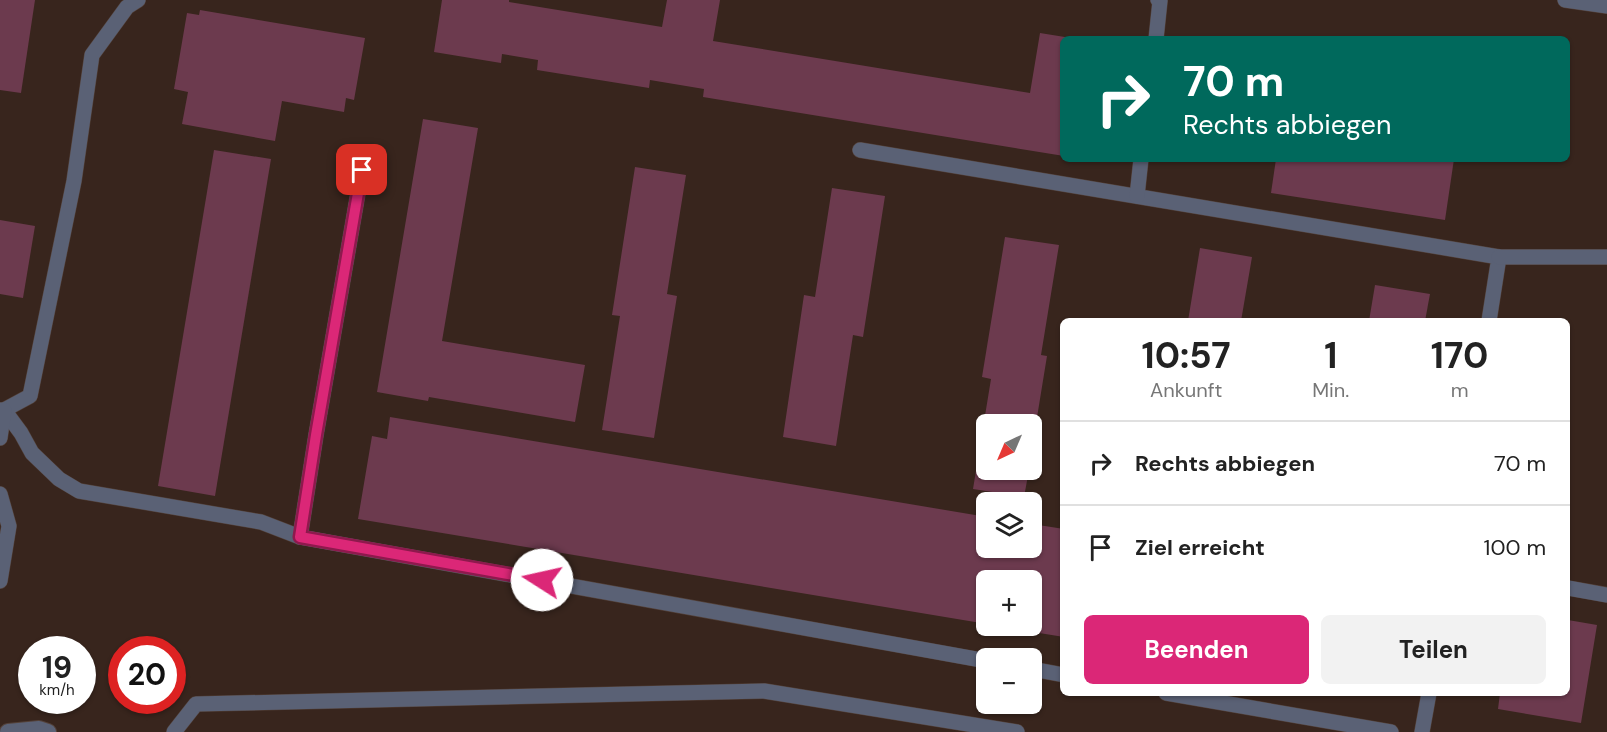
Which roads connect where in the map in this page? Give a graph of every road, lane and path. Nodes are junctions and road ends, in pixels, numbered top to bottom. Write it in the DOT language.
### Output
graph roads {
  1 [pos="138,0"];
  2 [pos="1158,0"];
  3 [pos="1566,0"];
  4 [pos="1607,6"];
  5 [pos="1156,36"];
  6 [pos="860,150"];
  7 [pos="1141,162"];
  8 [pos="362,170"];
  9 [pos="1137,196"];
  10 [pos="1498,257"];
  11 [pos="1607,257"];
  12 [pos="1489,318"];
  13 [pos="2,410"];
  14 [pos="0,438"];
  15 [pos="0,494"];
  16 [pos="300,537"];
  17 [pos="0,581"];
  18 [pos="1570,588"];
  19 [pos="1607,595"];
  20 [pos="976,659"];
  21 [pos="1042,671"];
  22 [pos="1060,674"];
  23 [pos="1183,696"];
  24 [pos="1428,696"];
  25 [pos="8,732"];
  26 [pos="48,732"];
  27 [pos="174,732"];
  28 [pos="1017,732"];
  29 [pos="1391,732"];
  30 [pos="1422,732"];
  1 -- 13 [label="lane"];
  2 -- 5 [label="lane"];
  3 -- 4 [label="lane"];
  6 -- 9 [label="lane"];
  7 -- 9 [label="lane"];
  8 -- 16 [label="lane"];
  9 -- 10 [label="lane"];
  10 -- 11 [label="lane"];
  10 -- 12 [label="lane"];
  13 -- 14 [label="lane"];
  13 -- 16 [label="lane"];
  15 -- 17 [label="lane"];
  16 -- 20 [label="lane"];
  18 -- 19 [label="lane"];
  21 -- 22 [label="lane"];
  23 -- 29 [label="lane"];
  24 -- 30 [label="lane"];
  25 -- 26 [label="street"];
  27 -- 28 [label="lane"];
}
